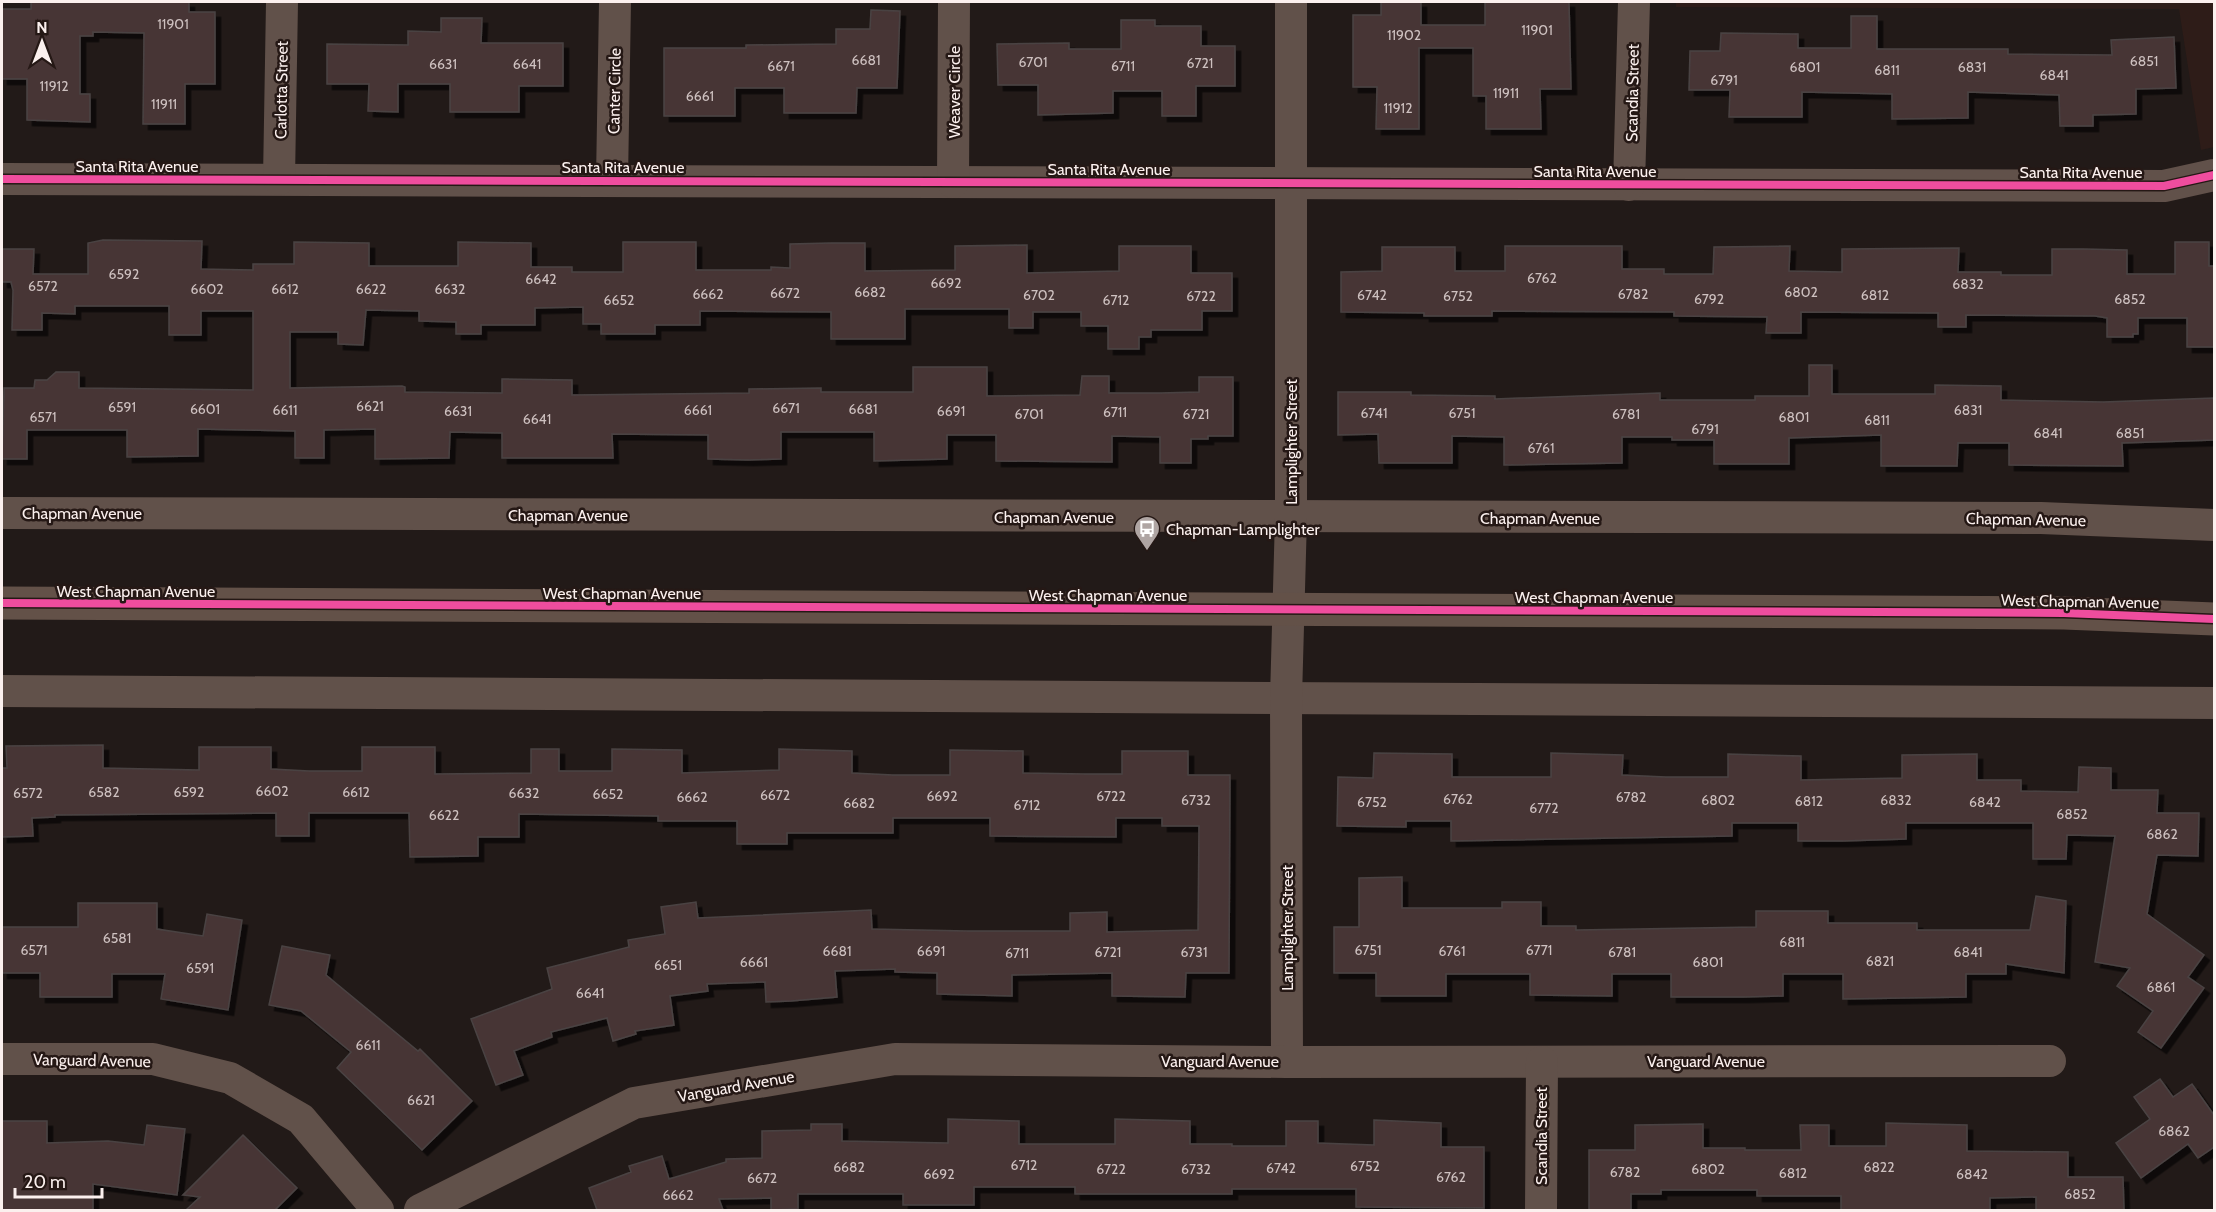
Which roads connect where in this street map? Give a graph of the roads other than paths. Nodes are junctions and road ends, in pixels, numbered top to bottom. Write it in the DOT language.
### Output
graph roads {
  1 [pos="282,2"];
  2 [pos="615,2"];
  3 [pos="954,2"];
  4 [pos="1292,2"];
  5 [pos="1634,2"];
  6 [pos="2214,175"];
  7 [pos="2,179"];
  8 [pos="279,180"];
  9 [pos="612,180"];
  10 [pos="953,182"];
  11 [pos="1291,182"];
  12 [pos="1629,185"];
  13 [pos="2,513"];
  14 [pos="1291,517"];
  15 [pos="2214,525"];
  16 [pos="2,603"];
  17 [pos="1289,610"];
  18 [pos="2214,619"];
  19 [pos="2,691"];
  20 [pos="1286,698"];
  21 [pos="2214,703"];
  22 [pos="2,1059"];
  23 [pos="2050,1061"];
  24 [pos="1287,1062"];
  25 [pos="1542,1062"];
  26 [pos="378,1210"];
  27 [pos="420,1210"];
  28 [pos="1541,1210"];
  1 -- 8 [label="street, Carlotta Street"];
  2 -- 9 [label="street, Canter Circle"];
  3 -- 10 [label="street, Weaver Circle"];
  4 -- 11 [label="street, Lamplighter Street"];
  5 -- 12 [label="street, Scandia Street"];
  6 -- 12 [label="street, Santa Rita Avenue"];
  7 -- 8 [label="street, Santa Rita Avenue"];
  8 -- 9 [label="street, Santa Rita Avenue"];
  9 -- 10 [label="street, Santa Rita Avenue"];
  10 -- 11 [label="street, Santa Rita Avenue"];
  11 -- 12 [label="street, Santa Rita Avenue"];
  11 -- 14 [label="street, Lamplighter Street"];
  13 -- 14 [label="street, Chapman Avenue"];
  14 -- 15 [label="street, Chapman Avenue"];
  14 -- 17 [label="street, Lamplighter Street"];
  16 -- 17 [label="main road, West Chapman Avenue"];
  17 -- 18 [label="main road, West Chapman Avenue"];
  17 -- 20 [label="street, Lamplighter Street"];
  19 -- 20 [label="street"];
  20 -- 21 [label="street"];
  20 -- 24 [label="street, Lamplighter Street"];
  22 -- 26 [label="street, Vanguard Avenue"];
  23 -- 25 [label="street, Vanguard Avenue"];
  24 -- 25 [label="street, Vanguard Avenue"];
  24 -- 27 [label="street, Vanguard Avenue"];
  25 -- 28 [label="street, Scandia Street"];
}
